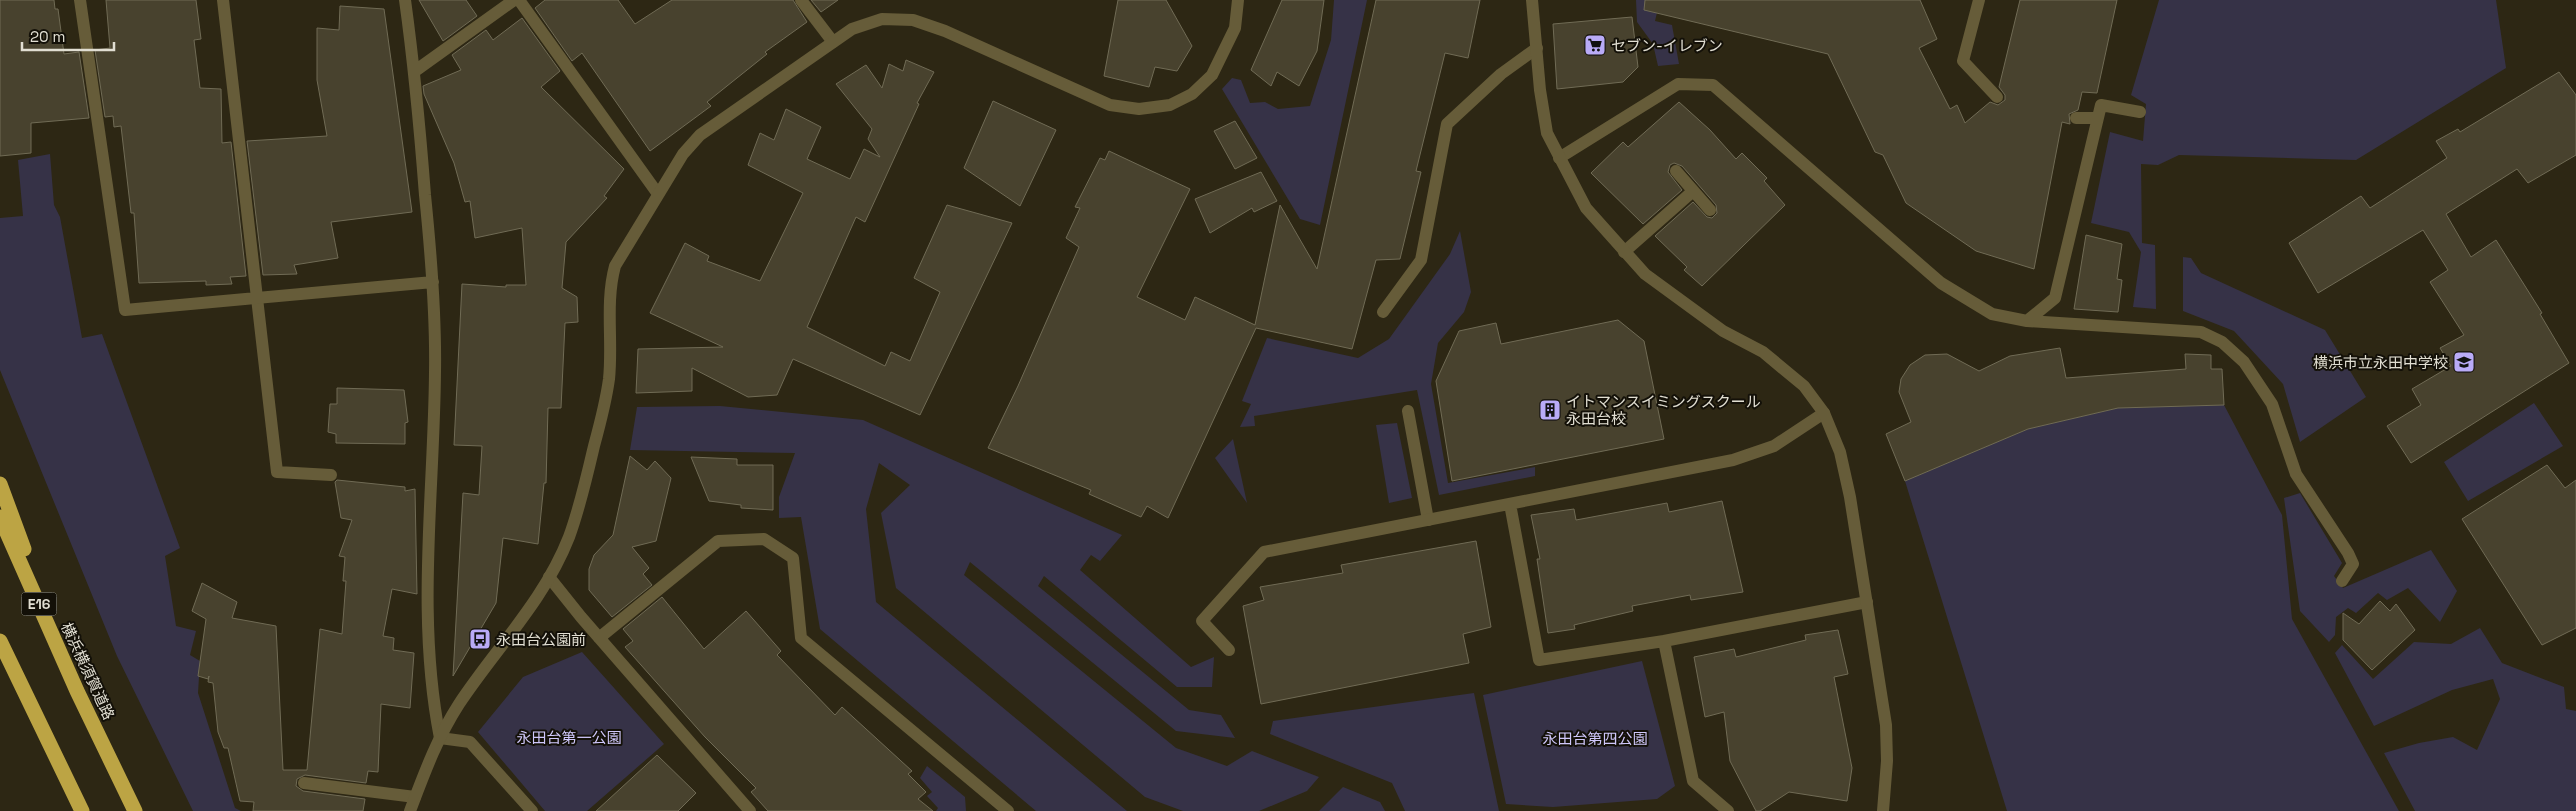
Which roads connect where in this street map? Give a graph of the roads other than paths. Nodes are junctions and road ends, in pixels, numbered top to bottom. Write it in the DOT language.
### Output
graph roads {
  1 [pos="80,0"];
  2 [pos="223,0"];
  3 [pos="405,0"];
  4 [pos="514,0"];
  5 [pos="519,0"];
  6 [pos="801,0"];
  7 [pos="1238,0"];
  8 [pos="1532,0"];
  9 [pos="1979,0"];
  10 [pos="833,42"];
  11 [pos="1537,48"];
  12 [pos="415,71"];
  13 [pos="1997,97"];
  14 [pos="2140,112"];
  15 [pos="2076,118"];
  16 [pos="2098,118"];
  17 [pos="1559,158"];
  18 [pos="1676,171"];
  19 [pos="1692,192"];
  20 [pos="658,194"];
  21 [pos="1710,210"];
  22 [pos="1624,252"];
  23 [pos="433,282"];
  24 [pos="257,298"];
  25 [pos="1383,312"];
  26 [pos="2027,321"];
  27 [pos="1408,411"];
  28 [pos="1824,413"];
  29 [pos="331,476"];
  30 [pos="0,484"];
  31 [pos="1510,504"];
  32 [pos="0,517"];
  33 [pos="1428,520"];
  34 [pos="549,577"];
  35 [pos="2342,581"];
  36 [pos="1867,602"];
  37 [pos="600,638"];
  38 [pos="0,641"];
  39 [pos="1664,641"];
  40 [pos="0,649"];
  41 [pos="1229,650"];
  42 [pos="77,691"];
  43 [pos="29,706"];
  44 [pos="440,738"];
  45 [pos="304,783"];
  46 [pos="415,797"];
  47 [pos="999,808"];
  48 [pos="82,811"];
  49 [pos="135,811"];
  50 [pos="410,811"];
  51 [pos="532,811"];
  52 [pos="750,811"];
  53 [pos="1728,811"];
  54 [pos="1884,811"];
  1 -- 24 [label="street"];
  2 -- 24 [label="street"];
  3 -- 12 [label="street"];
  4 -- 12 [label="street"];
  5 -- 20 [label="street"];
  6 -- 10 [label="street"];
  7 -- 10 [label="street"];
  8 -- 11 [label="street"];
  9 -- 13 [label="street"];
  10 -- 20 [label="street"];
  11 -- 17 [label="street"];
  11 -- 25 [label="street"];
  12 -- 23 [label="street"];
  14 -- 16 [label="street"];
  15 -- 16 [label="street"];
  16 -- 26 [label="street"];
  17 -- 22 [label="street"];
  17 -- 26 [label="street"];
  18 -- 19 [label="street"];
  19 -- 21 [label="street"];
  19 -- 22 [label="street"];
  20 -- 34 [label="street"];
  22 -- 28 [label="street"];
  23 -- 24 [label="street"];
  23 -- 44 [label="street"];
  24 -- 29 [label="street"];
  26 -- 35 [label="street"];
  27 -- 33 [label="street"];
  28 -- 31 [label="street"];
  28 -- 36 [label="street"];
  30 -- 42 [label="highway"];
  31 -- 33 [label="street"];
  31 -- 39 [label="street"];
  32 -- 42 [label="highway, 横浜横須賀道路 / E16"];
  33 -- 41 [label="street"];
  34 -- 37 [label="street"];
  34 -- 44 [label="street"];
  36 -- 39 [label="street"];
  36 -- 54 [label="street"];
  37 -- 47 [label="street"];
  37 -- 52 [label="street"];
  38 -- 43 [label="highway"];
  39 -- 53 [label="street"];
  40 -- 43 [label="highway"];
  42 -- 49 [label="highway, 横浜横須賀道路 / E16"];
  43 -- 48 [label="highway"];
  44 -- 46 [label="street"];
  44 -- 51 [label="street"];
  45 -- 46 [label="street"];
  46 -- 50 [label="street"];
}
